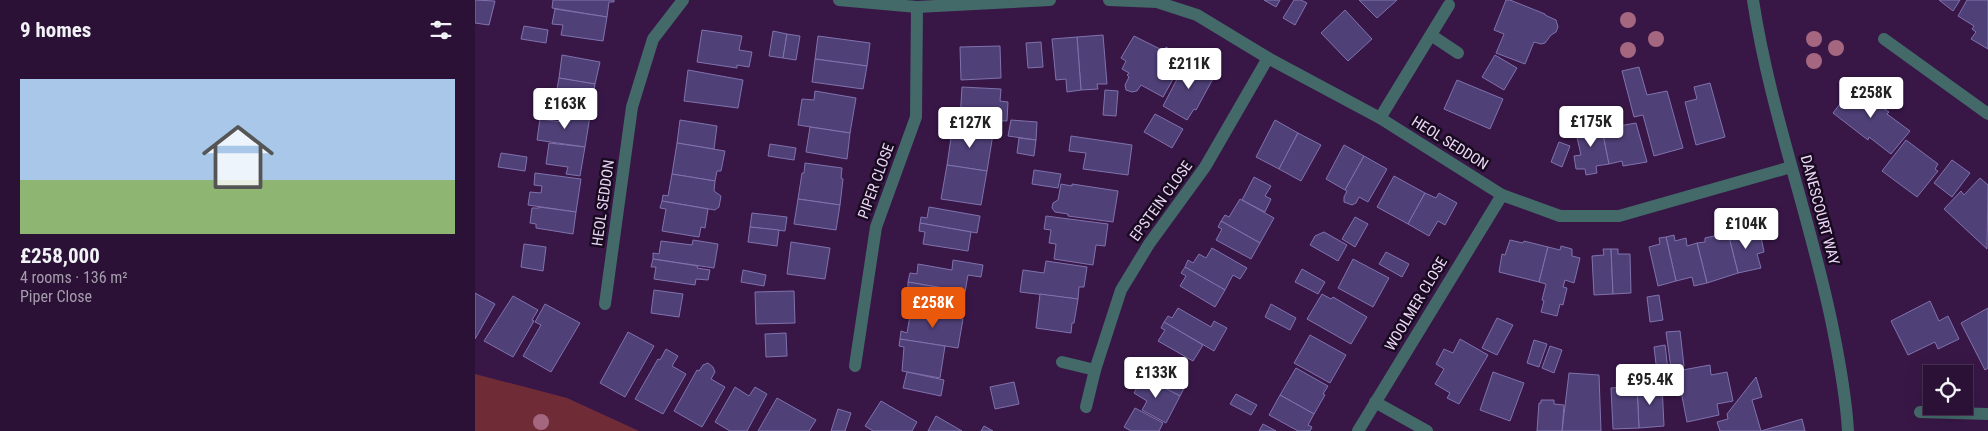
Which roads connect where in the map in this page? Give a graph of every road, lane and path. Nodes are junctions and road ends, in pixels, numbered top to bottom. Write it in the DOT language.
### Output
graph roads {
  1 [pos="683,0"];
  2 [pos="839,0"];
  3 [pos="1050,0"];
  4 [pos="1109,0"];
  5 [pos="1753,0"];
  6 [pos="1449,5"];
  7 [pos="917,7"];
  8 [pos="1431,35"];
  9 [pos="1884,39"];
  10 [pos="1458,53"];
  11 [pos="1268,58"];
  12 [pos="1988,114"];
  13 [pos="1380,118"];
  14 [pos="1791,166"];
  15 [pos="1502,195"];
  16 [pos="605,304"];
  17 [pos="1062,362"];
  18 [pos="855,366"];
  19 [pos="1095,370"];
  20 [pos="1375,402"];
  21 [pos="1086,407"];
  22 [pos="1920,412"];
  23 [pos="1988,414"];
  24 [pos="1358,431"];
  25 [pos="1427,431"];
  26 [pos="1848,431"];
  1 -- 16 [label="street, HEOL SEDDON"];
  2 -- 7 [label="street"];
  3 -- 7 [label="street"];
  4 -- 11 [label="street, HEOL SEDDON"];
  5 -- 14 [label="street, DANESCOURT WAY"];
  6 -- 8 [label="street"];
  7 -- 18 [label="street, PIPER CLOSE"];
  8 -- 10 [label="street"];
  8 -- 13 [label="street"];
  9 -- 12 [label="street"];
  11 -- 13 [label="street, HEOL SEDDON"];
  11 -- 19 [label="street, EPSTEIN CLOSE"];
  13 -- 15 [label="street, HEOL SEDDON"];
  14 -- 15 [label="street, HEOL SEDDON"];
  14 -- 26 [label="street, DANESCOURT WAY"];
  15 -- 20 [label="street, WOOLMER CLOSE"];
  17 -- 19 [label="street"];
  19 -- 21 [label="street, EPSTEIN CLOSE"];
  20 -- 24 [label="street, WOOLMER CLOSE"];
  20 -- 25 [label="street"];
  22 -- 23 [label="street"];
}
